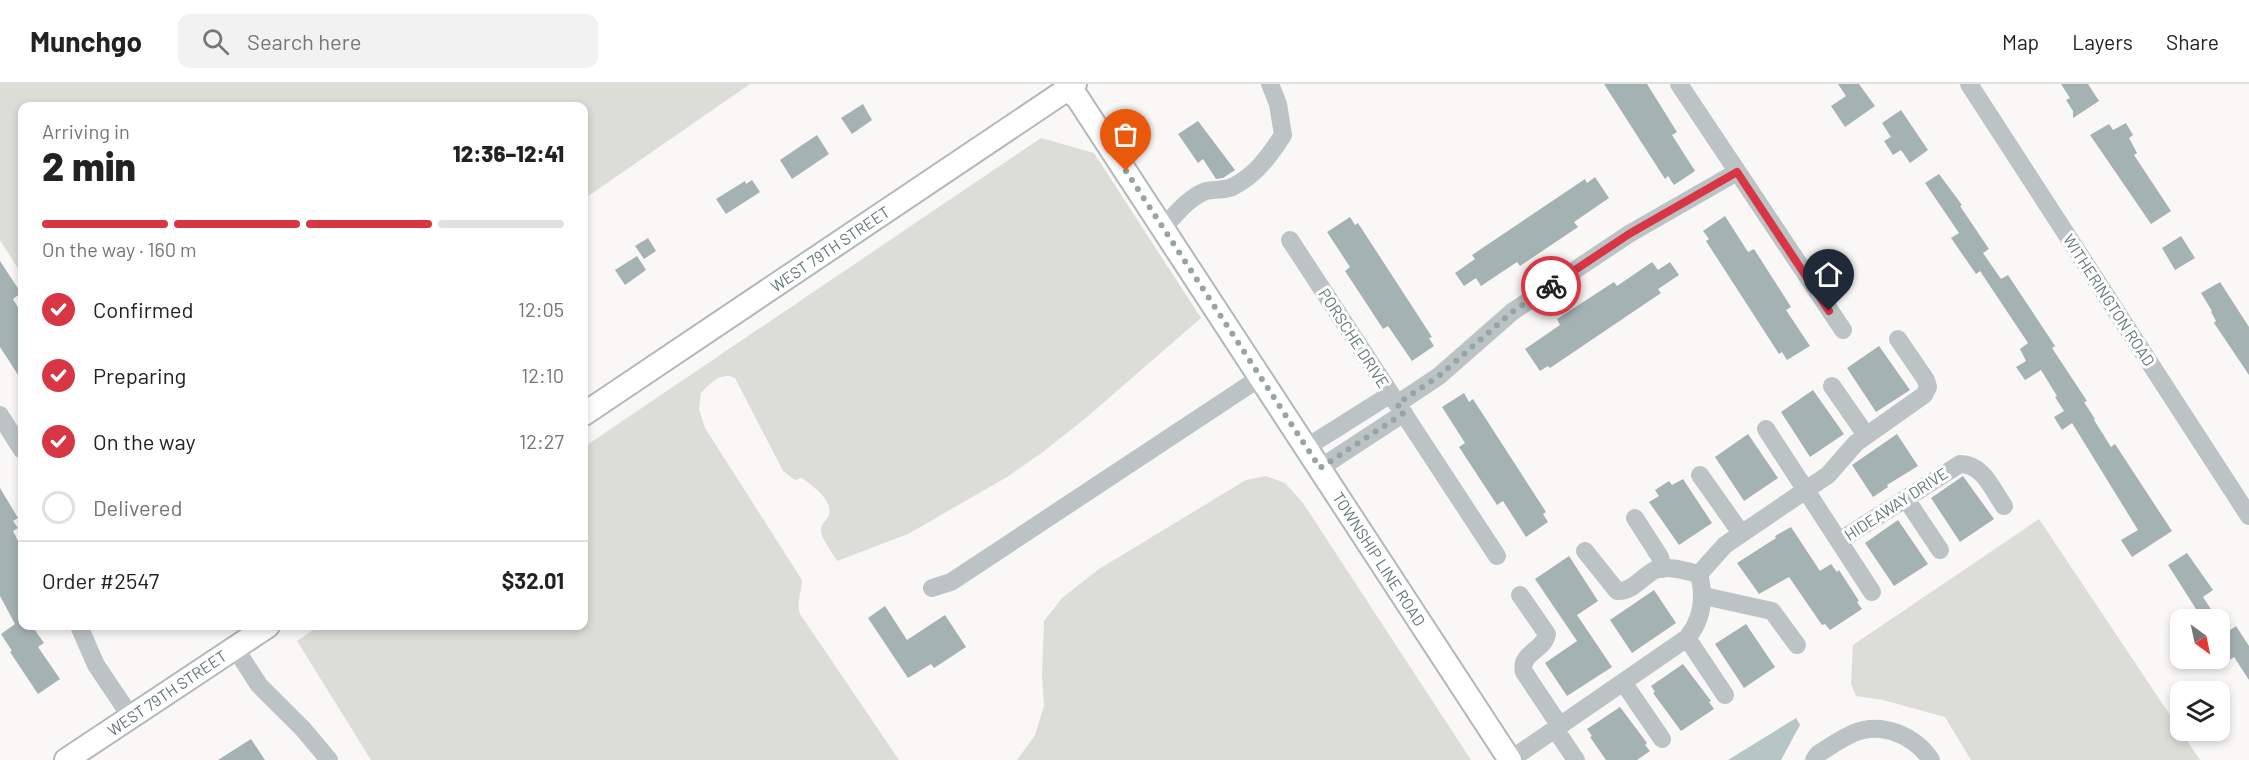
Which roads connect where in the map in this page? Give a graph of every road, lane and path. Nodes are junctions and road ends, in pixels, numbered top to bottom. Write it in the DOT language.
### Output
graph roads {
  1 [pos="1270,84"];
  2 [pos="1679,84"];
  3 [pos="1969,84"];
  4 [pos="1066,86"];
  5 [pos="1737,172"];
  6 [pos="1163,228"];
  7 [pos="1290,240"];
  8 [pos="1842,330"];
  9 [pos="1898,339"];
  10 [pos="1261,376"];
  11 [pos="1832,386"];
  12 [pos="1397,404"];
  13 [pos="588,411"];
  14 [pos="0,415"];
  15 [pos="1766,429"];
  16 [pos="1866,435"];
  17 [pos="18,444"];
  18 [pos="1307,447"];
  19 [pos="1320,468"];
  20 [pos="1700,475"];
  21 [pos="1805,489"];
  22 [pos="1906,499"];
  23 [pos="2004,506"];
  24 [pos="2249,516"];
  25 [pos="1635,518"];
  26 [pos="1741,533"];
  27 [pos="1839,541"];
  28 [pos="1940,550"];
  29 [pos="1585,551"];
  30 [pos="1497,556"];
  31 [pos="1663,569"];
  32 [pos="1699,574"];
  33 [pos="932,588"];
  34 [pos="1872,592"];
  35 [pos="1520,595"];
  36 [pos="1704,596"];
  37 [pos="81,630"];
  38 [pos="262,630"];
  39 [pos="1687,638"];
  40 [pos="1797,645"];
  41 [pos="234,648"];
  42 [pos="1623,682"];
  43 [pos="1725,695"];
  44 [pos="130,717"];
  45 [pos="1558,727"];
  46 [pos="1662,739"];
  47 [pos="66,760"];
  48 [pos="329,760"];
  49 [pos="1510,760"];
  50 [pos="1576,760"];
  51 [pos="1814,760"];
  52 [pos="1931,760"];
  1 -- 6 [label="street"];
  2 -- 5 [label="street"];
  3 -- 24 [label="street, WITHERINGTON ROAD"];
  4 -- 6 [label="main road, TOWNSHIP LINE ROAD"];
  4 -- 13 [label="main road, WEST 79TH STREET"];
  5 -- 8 [label="street"];
  5 -- 12 [label="street"];
  6 -- 10 [label="main road, TOWNSHIP LINE ROAD"];
  7 -- 12 [label="street, PORSCHE DRIVE"];
  9 -- 16 [label="street"];
  10 -- 18 [label="main road, TOWNSHIP LINE ROAD"];
  10 -- 33 [label="street"];
  11 -- 16 [label="street"];
  12 -- 18 [label="street"];
  12 -- 19 [label="street"];
  12 -- 30 [label="street, PORSCHE DRIVE"];
  14 -- 17 [label="street"];
  15 -- 21 [label="street, HIDEAWAY DRIVE"];
  16 -- 21 [label="street"];
  18 -- 19 [label="main road, TOWNSHIP LINE ROAD"];
  19 -- 49 [label="main road, TOWNSHIP LINE ROAD"];
  20 -- 26 [label="street"];
  21 -- 26 [label="street"];
  21 -- 27 [label="street, HIDEAWAY DRIVE"];
  22 -- 23 [label="street, HIDEAWAY DRIVE"];
  22 -- 27 [label="street, HIDEAWAY DRIVE"];
  22 -- 28 [label="street"];
  25 -- 31 [label="street"];
  26 -- 32 [label="street"];
  27 -- 34 [label="street, HIDEAWAY DRIVE"];
  29 -- 31 [label="street"];
  31 -- 32 [label="street"];
  32 -- 36 [label="street"];
  35 -- 45 [label="street"];
  36 -- 39 [label="street"];
  36 -- 40 [label="street"];
  37 -- 44 [label="street"];
  38 -- 41 [label="main road, WEST 79TH STREET"];
  39 -- 42 [label="street"];
  39 -- 43 [label="street"];
  41 -- 44 [label="main road, WEST 79TH STREET"];
  41 -- 48 [label="street"];
  42 -- 45 [label="street"];
  42 -- 46 [label="street"];
  44 -- 47 [label="main road, WEST 79TH STREET"];
  45 -- 49 [label="street"];
  45 -- 50 [label="street"];
  51 -- 52 [label="street"];
}
